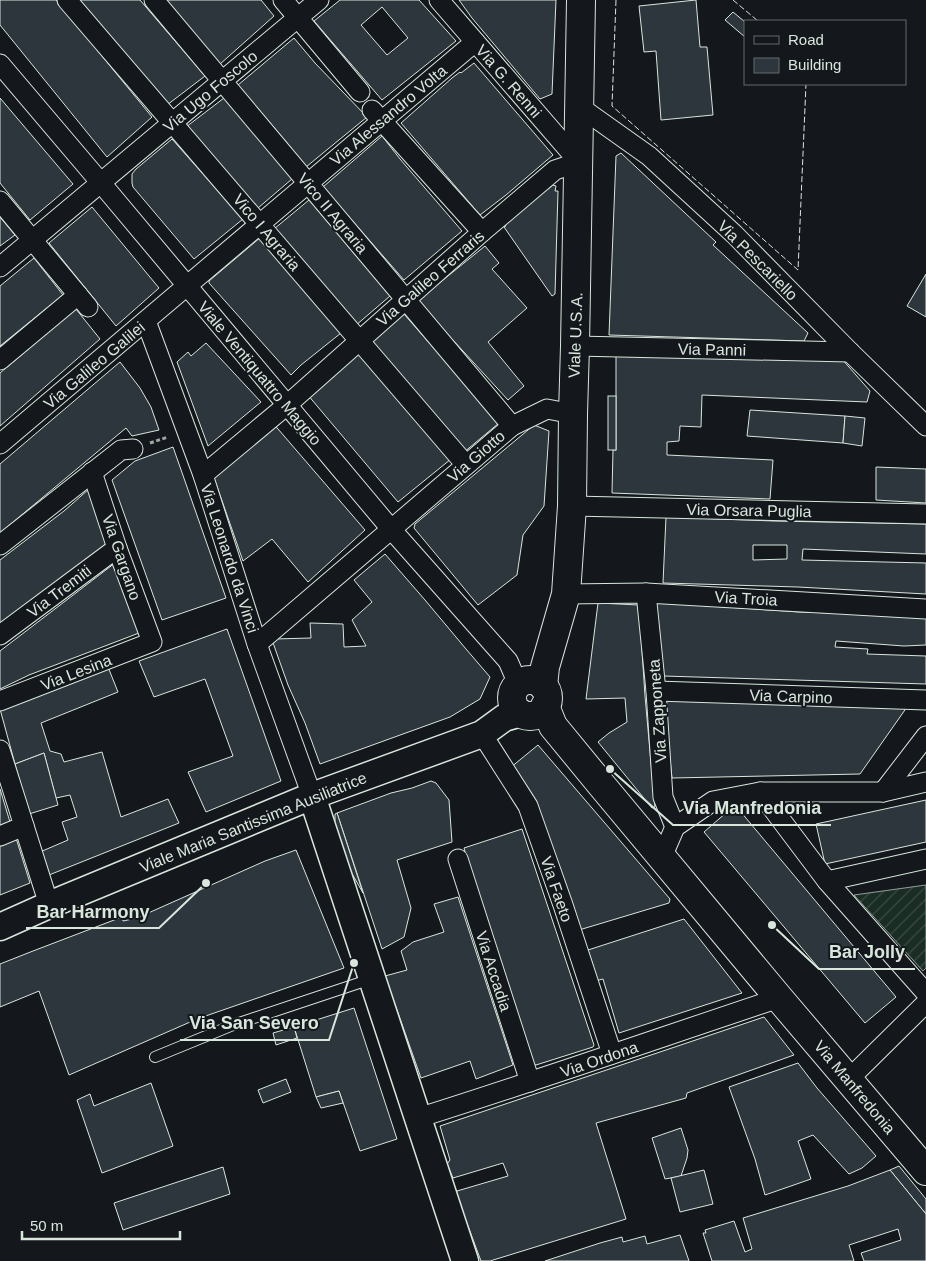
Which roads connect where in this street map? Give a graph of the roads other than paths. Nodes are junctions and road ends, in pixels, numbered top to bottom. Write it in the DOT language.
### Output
graph roads {
  1 [pos="67,0"];
  2 [pos="154,0"];
  3 [pos="283,0"];
  4 [pos="319,0"];
  5 [pos="439,0"];
  6 [pos="581,0"];
  7 [pos="298,18"];
  8 [pos="475,42"];
  9 [pos="0,64"];
  10 [pos="222,82"];
  11 [pos="360,92"];
  12 [pos="580,107"];
  13 [pos="376,116"];
  14 [pos="173,122"];
  15 [pos="579,162"];
  16 [pos="101,182"];
  17 [pos="308,184"];
  18 [pos="0,201"];
  19 [pos="259,224"];
  20 [pos="482,232"];
  21 [pos="32,240"];
  22 [pos="0,267"];
  23 [pos="187,285"];
  24 [pos="406,299"];
  25 [pos="146,321"];
  26 [pos="358,341"];
  27 [pos="575,346"];
  28 [pos="850,352"];
  29 [pos="0,360"];
  30 [pos="287,405"];
  31 [pos="573,414"];
  32 [pos="512,426"];
  33 [pos="926,426"];
  34 [pos="0,444"];
  35 [pos="133,449"];
  36 [pos="466,465"];
  37 [pos="92,472"];
  38 [pos="203,475"];
  39 [pos="572,506"];
  40 [pos="926,514"];
  41 [pos="391,529"];
  42 [pos="0,545"];
  43 [pos="117,548"];
  44 [pos="646,593"];
  45 [pos="566,594"];
  46 [pos="926,609"];
  47 [pos="0,635"];
  48 [pos="152,642"];
  49 [pos="257,644"];
  50 [pos="656,691"];
  51 [pos="531,700"];
  52 [pos="926,700"];
  53 [pos="0,701"];
  54 [pos="482,734"];
  55 [pos="926,736"];
  56 [pos="0,750"];
  57 [pos="3,770"];
  58 [pos="926,782"];
  59 [pos="760,792"];
  60 [pos="883,792"];
  61 [pos="312,796"];
  62 [pos="24,826"];
  63 [pos="675,827"];
  64 [pos="0,836"];
  65 [pos="662,857"];
  66 [pos="458,859"];
  67 [pos="926,859"];
  68 [pos="827,881"];
  69 [pos="49,905"];
  70 [pos="0,927"];
  71 [pos="372,979"];
  72 [pos="926,993"];
  73 [pos="779,998"];
  74 [pos="926,1003"];
  75 [pos="612,1054"];
  76 [pos="155,1057"];
  77 [pos="848,1080"];
  78 [pos="530,1082"];
  79 [pos="418,1118"];
  80 [pos="926,1171"];
  81 [pos="465,1261"];
  1 -- 14 [label="street, Vico I Agraria"];
  2 -- 10 [label="street, Vico II Agraria"];
  3 -- 7 [label="street"];
  4 -- 7 [label="street, Via Ugo Foscolo"];
  5 -- 8 [label="street, Via G. Renni"];
  6 -- 12 [label="main road, Viale U.S.A."];
  7 -- 10 [label="street, Via Ugo Foscolo"];
  7 -- 11 [label="street"];
  8 -- 13 [label="street, Via Alessandro Volta"];
  8 -- 15 [label="street, Via G. Renni"];
  9 -- 16 [label="street, Viale Ventiquattro Maggio"];
  10 -- 14 [label="street, Via Ugo Foscolo"];
  10 -- 17 [label="street, Vico II Agraria"];
  12 -- 15 [label="main road, Viale U.S.A."];
  12 -- 28 [label="street, Via Pescariello"];
  13 -- 17 [label="street, Via Alessandro Volta"];
  13 -- 20 [label="street"];
  14 -- 16 [label="street, Via Ugo Foscolo"];
  14 -- 19 [label="street, Vico I Agraria"];
  15 -- 20 [label="street, Via Galileo Ferraris"];
  15 -- 27 [label="main road, Viale U.S.A."];
  16 -- 21 [label="street, Via Ugo Foscolo"];
  16 -- 23 [label="street, Viale Ventiquattro Maggio"];
  17 -- 19 [label="street, Via Alessandro Volta"];
  17 -- 24 [label="street, Vico II Agraria"];
  18 -- 21 [label="street"];
  19 -- 23 [label="street, Via Alessandro Volta"];
  19 -- 26 [label="street, Vico I Agraria"];
  20 -- 24 [label="street, Via Galileo Ferraris"];
  21 -- 22 [label="street, Via Ugo Foscolo"];
  21 -- 29 [label="street"];
  23 -- 25 [label="street, Via Galileo Galilei"];
  23 -- 30 [label="street, Viale Ventiquattro Maggio"];
  24 -- 26 [label="street, Via Galileo Ferraris"];
  24 -- 32 [label="street, Vico II Agraria"];
  25 -- 34 [label="street, Via Galileo Galilei"];
  25 -- 38 [label="street, Via Leonardo da Vinci"];
  26 -- 30 [label="street, Via Galileo Ferraris"];
  26 -- 36 [label="street, Vico I Agraria"];
  27 -- 28 [label="street, Via Panni"];
  27 -- 31 [label="main road, Viale U.S.A."];
  28 -- 33 [label="street, Via Pescariello"];
  30 -- 38 [label="street, Via Galileo Ferraris"];
  30 -- 41 [label="street, Viale Ventiquattro Maggio"];
  31 -- 32 [label="street, Via Giotto"];
  31 -- 39 [label="main road, Viale U.S.A."];
  32 -- 36 [label="street, Via Giotto"];
  35 -- 37 [label="street"];
  36 -- 41 [label="street, Via Giotto"];
  37 -- 42 [label="street"];
  37 -- 43 [label="street, Via Gargano"];
  38 -- 49 [label="street, Via Leonardo da Vinci"];
  39 -- 40 [label="street, Via Orsara Puglia"];
  39 -- 45 [label="main road, Viale U.S.A."];
  41 -- 49 [label="street, Via Giotto"];
  41 -- 51 [label="street, Viale Ventiquattro Maggio"];
  43 -- 47 [label="street, Via Tremiti"];
  43 -- 48 [label="street, Via Gargano"];
  44 -- 45 [label="street, Via Troia"];
  44 -- 46 [label="street, Via Troia"];
  44 -- 50 [label="street, Via Zapponeta"];
  45 -- 51 [label="main road, Viale U.S.A."];
  48 -- 53 [label="street, Via Lesina"];
  49 -- 61 [label="street, Via Leonardo da Vinci"];
  50 -- 52 [label="street, Via Carpino"];
  50 -- 63 [label="street, Via Zapponeta"];
  51 -- 54 [label="main road, Viale Maria Santissima Ausiliatrice"];
  51 -- 65 [label="main road, Via Manfredonia"];
  54 -- 61 [label="main road, Viale Maria Santissima Ausiliatrice"];
  54 -- 75 [label="street, Via Faeto"];
  55 -- 60 [label="street"];
  56 -- 57 [label="street"];
  57 -- 62 [label="street"];
  58 -- 60 [label="street"];
  59 -- 60 [label="street"];
  59 -- 63 [label="street"];
  59 -- 68 [label="street"];
  61 -- 69 [label="main road, Viale Maria Santissima Ausiliatrice"];
  61 -- 71 [label="main road"];
  62 -- 64 [label="street"];
  62 -- 69 [label="street"];
  63 -- 65 [label="street"];
  65 -- 73 [label="main road, Via Manfredonia"];
  66 -- 78 [label="street, Via Accadia"];
  67 -- 68 [label="street"];
  68 -- 72 [label="street"];
  69 -- 70 [label="main road, Viale Maria Santissima Ausiliatrice"];
  71 -- 76 [label="lane"];
  71 -- 79 [label="main road"];
  73 -- 75 [label="street, Via Ordona"];
  73 -- 77 [label="main road, Via Manfredonia"];
  74 -- 77 [label="street"];
  75 -- 78 [label="street, Via Ordona"];
  77 -- 80 [label="main road, Via Manfredonia"];
  78 -- 79 [label="street, Via Ordona"];
  79 -- 81 [label="main road"];
}
